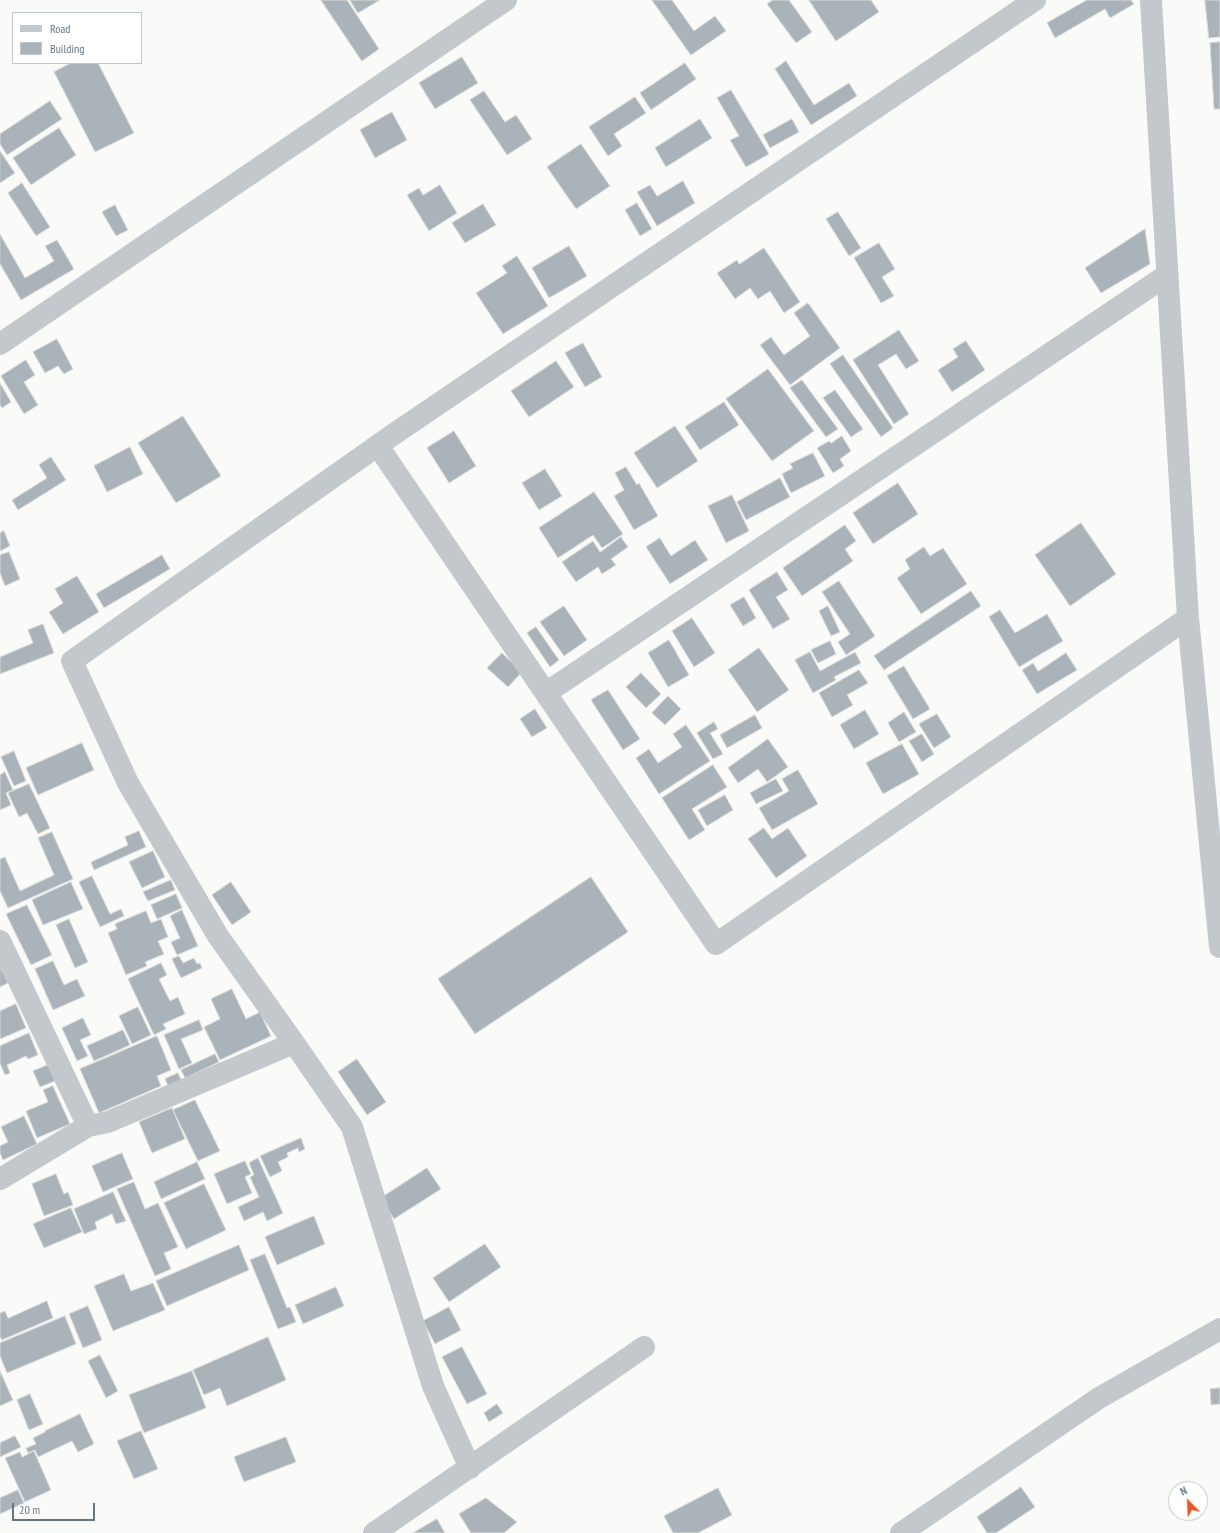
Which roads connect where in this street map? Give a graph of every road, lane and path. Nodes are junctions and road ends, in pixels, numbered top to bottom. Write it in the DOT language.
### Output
graph roads {
  1 [pos="506,0"];
  2 [pos="1035,0"];
  3 [pos="1151,0"];
  4 [pos="1167,275"];
  5 [pos="0,344"];
  6 [pos="378,446"];
  7 [pos="1188,618"];
  8 [pos="546,693"];
  9 [pos="0,941"];
  10 [pos="1220,947"];
  11 [pos="294,1043"];
  12 [pos="88,1126"];
  13 [pos="0,1179"];
  14 [pos="1220,1329"];
  15 [pos="644,1347"];
  16 [pos="470,1468"];
  17 [pos="374,1533"];
  18 [pos="901,1533"];
  1 -- 5 [label="street"];
  2 -- 6 [label="street"];
  3 -- 4 [label="street"];
  4 -- 7 [label="street"];
  4 -- 8 [label="street"];
  6 -- 8 [label="street"];
  6 -- 11 [label="street"];
  7 -- 8 [label="street"];
  7 -- 10 [label="street"];
  9 -- 12 [label="street"];
  11 -- 12 [label="street"];
  11 -- 16 [label="street"];
  12 -- 13 [label="street"];
  14 -- 18 [label="street"];
  15 -- 16 [label="street"];
  16 -- 17 [label="street"];
}
